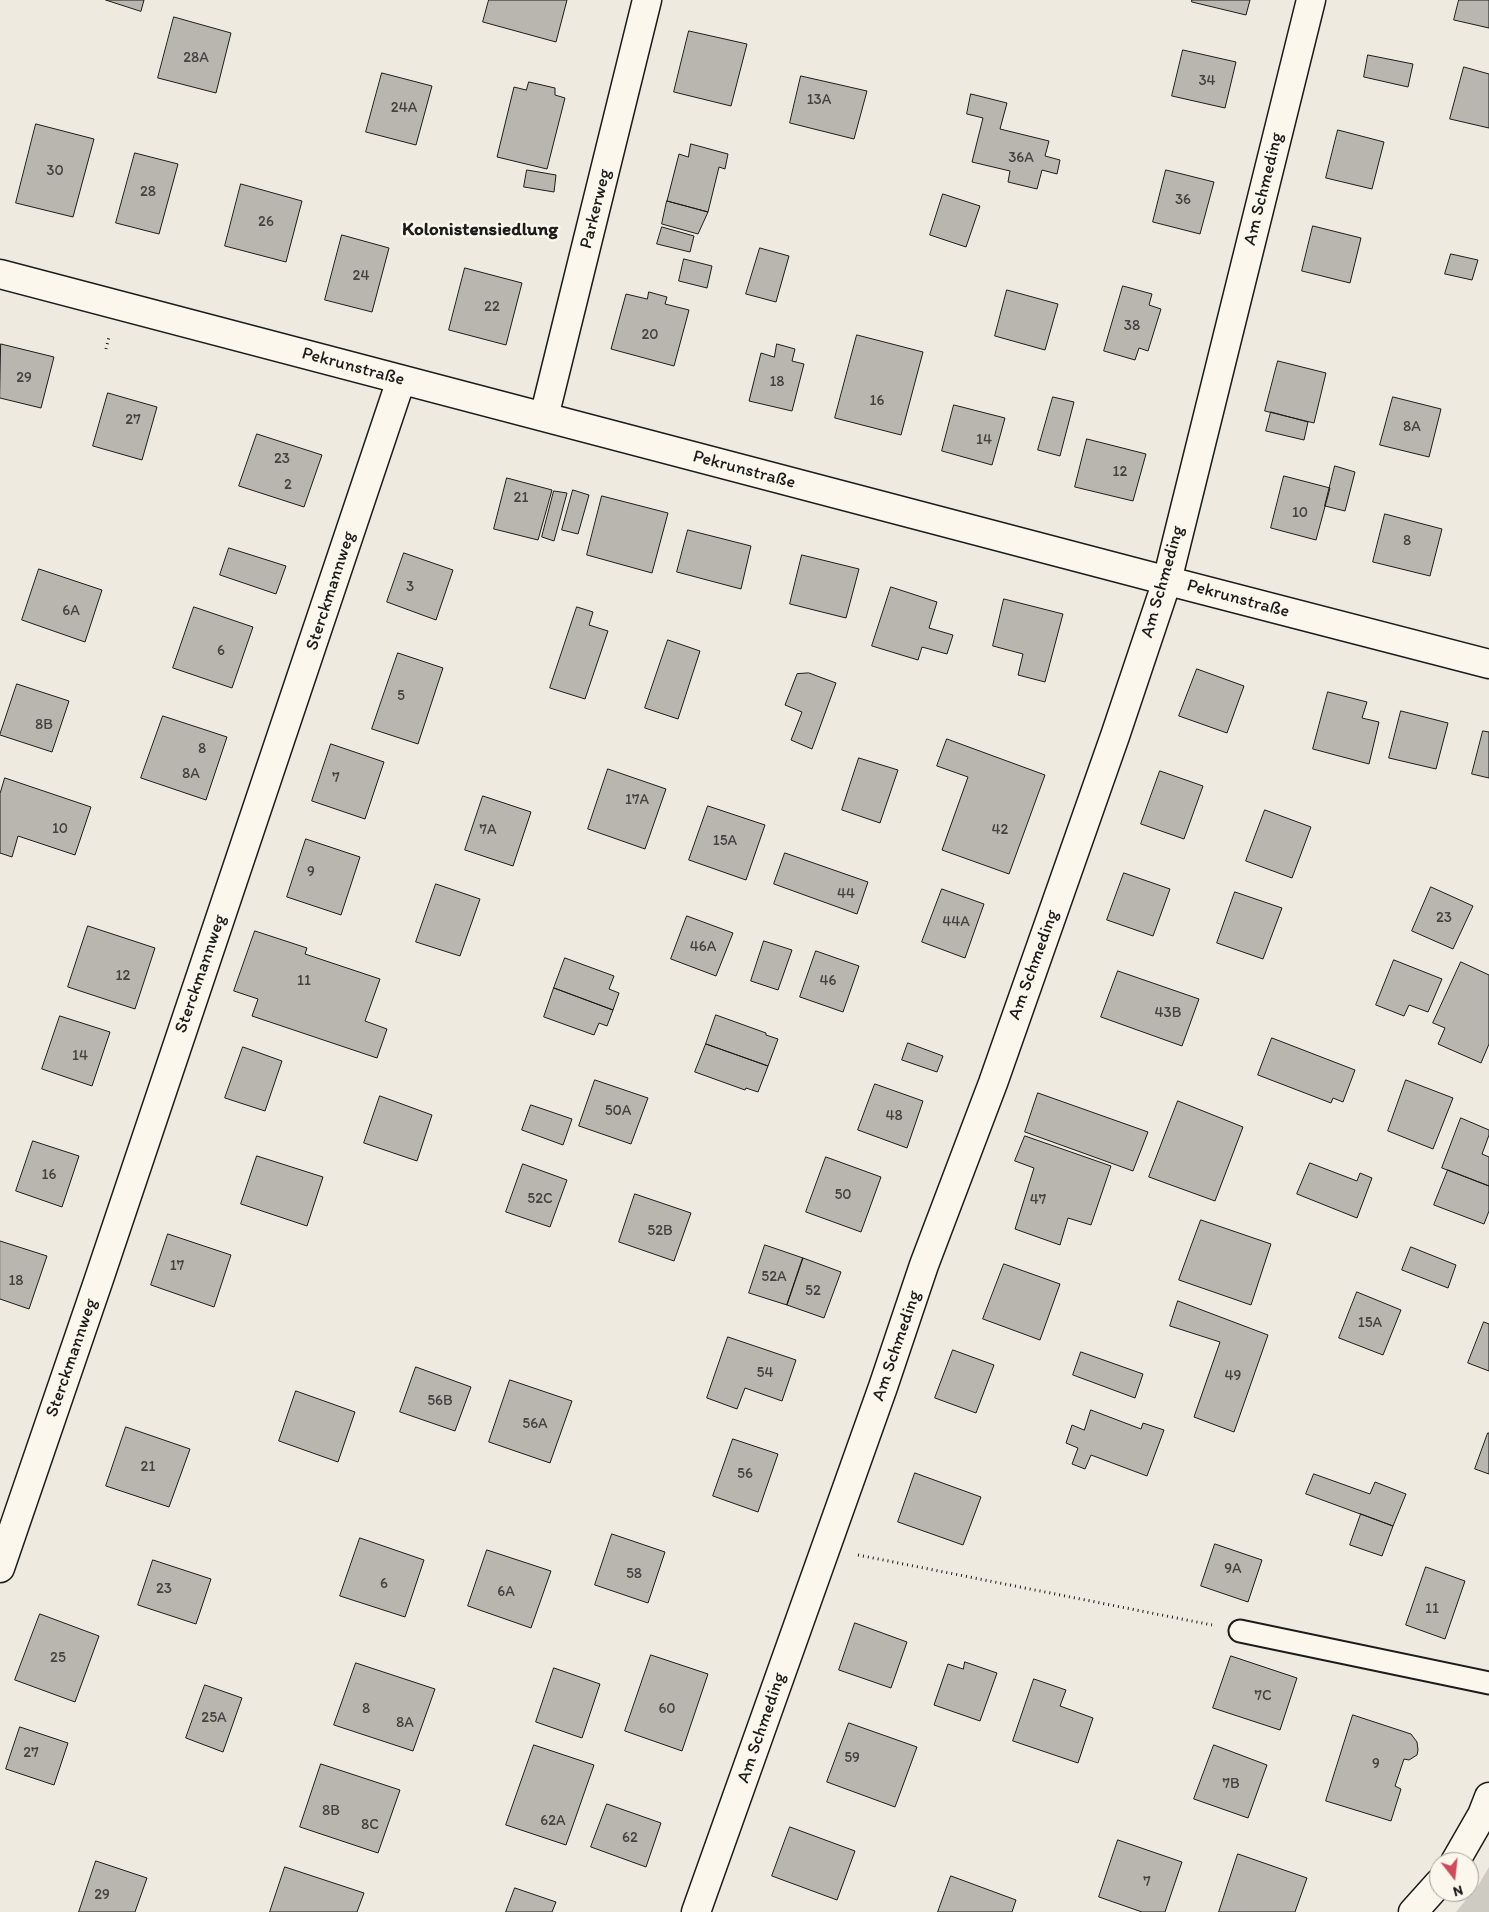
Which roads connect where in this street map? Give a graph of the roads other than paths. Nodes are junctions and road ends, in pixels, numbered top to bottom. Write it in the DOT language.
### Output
graph roads {
  1 [pos="647,0"];
  2 [pos="1311,0"];
  3 [pos="0,274"];
  4 [pos="401,380"];
  5 [pos="544,418"];
  6 [pos="1167,581"];
  7 [pos="1489,664"];
  8 [pos="0,1568"];
  9 [pos="1240,1631"];
  10 [pos="1489,1683"];
  11 [pos="1489,1796"];
  12 [pos="1462,1852"];
  13 [pos="1429,1894"];
  14 [pos="696,1912"];
  15 [pos="1413,1912"];
  1 -- 5 [label="street, Parkerweg"];
  2 -- 6 [label="street, Am Schmeding"];
  3 -- 4 [label="street, Pekrunstraße"];
  4 -- 5 [label="street, Pekrunstraße"];
  4 -- 8 [label="street, Sterckmannweg"];
  5 -- 6 [label="street, Pekrunstraße"];
  6 -- 7 [label="street, Pekrunstraße"];
  6 -- 14 [label="street, Am Schmeding"];
  9 -- 10 [label="lane"];
  11 -- 12 [label="street"];
  13 -- 15 [label="street"];
}
